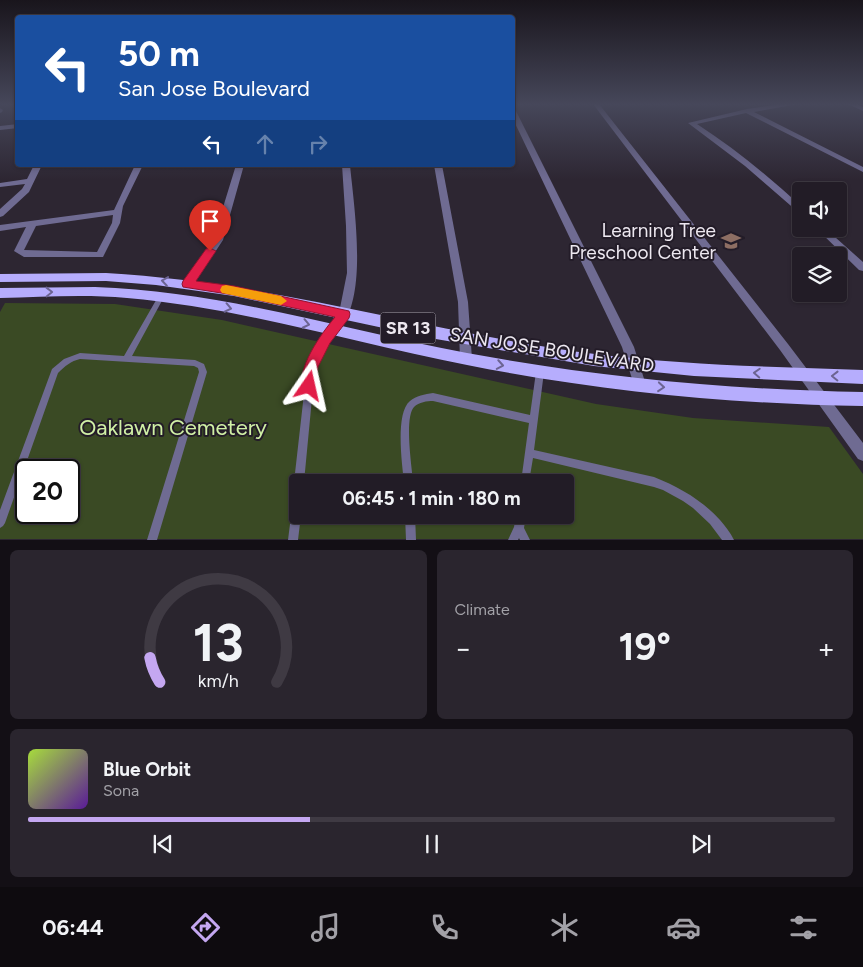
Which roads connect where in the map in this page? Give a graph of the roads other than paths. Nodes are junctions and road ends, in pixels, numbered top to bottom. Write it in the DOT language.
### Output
graph roads {
  1 [pos="522,129"];
  2 [pos="615,129"];
  3 [pos="700,129"];
  4 [pos="783,129"];
  5 [pos="37,167"];
  6 [pos="138,167"];
  7 [pos="239,167"];
  8 [pos="346,167"];
  9 [pos="438,167"];
  10 [pos="863,170"];
  11 [pos="31,181"];
  12 [pos="0,185"];
  13 [pos="792,202"];
  14 [pos="118,212"];
  15 [pos="0,214"];
  16 [pos="32,225"];
  17 [pos="0,228"];
  18 [pos="830,237"];
  19 [pos="863,268"];
  20 [pos="0,278"];
  21 [pos="188,284"];
  22 [pos="0,293"];
  23 [pos="161,297"];
  24 [pos="344,314"];
  25 [pos="333,330"];
  26 [pos="466,338"];
  27 [pos="127,358"];
  28 [pos="466,359"];
  29 [pos="633,364"];
  30 [pos="540,372"];
  31 [pos="806,376"];
  32 [pos="863,377"];
  33 [pos="640,385"];
  34 [pos="824,399"];
  35 [pos="863,399"];
  36 [pos="534,420"];
  37 [pos="529,453"];
  38 [pos="863,454"];
  39 [pos="300,474"];
  40 [pos="408,474"];
  41 [pos="526,474"];
  42 [pos="0,523"];
  43 [pos="296,524"];
  44 [pos="410,524"];
  45 [pos="520,524"];
  46 [pos="519,528"];
  47 [pos="152,540"];
  48 [pos="294,540"];
  49 [pos="411,540"];
  50 [pos="513,540"];
  51 [pos="525,540"];
  52 [pos="729,540"];
  1 -- 29 [label="street"];
  2 -- 31 [label="street"];
  3 -- 13 [label="street"];
  4 -- 10 [label="street"];
  5 -- 11 [label="street"];
  6 -- 14 [label="street"];
  7 -- 21 [label="street"];
  8 -- 24 [label="street"];
  9 -- 26 [label="street"];
  11 -- 12 [label="street"];
  11 -- 15 [label="street"];
  14 -- 16 [label="street"];
  14 -- 16 [label="street"];
  16 -- 17 [label="street"];
  18 -- 19 [label="street"];
  21 -- 20 [label="main road, SAN JOSE BOULEVARD / SR 13, one-way"];
  21 -- 24 [label="main road, SAN JOSE BOULEVARD / SR 13"];
  22 -- 23 [label="main road, SAN JOSE BOULEVARD / SR 13, one-way"];
  23 -- 25 [label="main road, SAN JOSE BOULEVARD / SR 13, one-way"];
  23 -- 27 [label="lane"];
  24 -- 25 [label="street"];
  24 -- 26 [label="main road, SAN JOSE BOULEVARD / SR 13"];
  25 -- 28 [label="main road, SAN JOSE BOULEVARD / SR 13"];
  25 -- 39 [label="lane"];
  26 -- 28 [label="street"];
  26 -- 29 [label="main road, SAN JOSE BOULEVARD / SR 13"];
  27 -- 42 [label="lane"];
  27 -- 47 [label="lane"];
  28 -- 30 [label="main road, SAN JOSE BOULEVARD / SR 13, one-way"];
  31 -- 29 [label="main road, SAN JOSE BOULEVARD / SR 13, one-way"];
  29 -- 33 [label="street"];
  30 -- 33 [label="main road, SAN JOSE BOULEVARD / SR 13"];
  30 -- 36 [label="lane"];
  32 -- 31 [label="main road, SAN JOSE BOULEVARD / SR 13, one-way"];
  31 -- 34 [label="street"];
  33 -- 34 [label="main road, SAN JOSE BOULEVARD / SR 13, one-way"];
  34 -- 35 [label="main road, SAN JOSE BOULEVARD / SR 13"];
  34 -- 38 [label="street"];
  36 -- 37 [label="lane"];
  36 -- 40 [label="lane"];
  37 -- 41 [label="lane"];
  37 -- 52 [label="lane"];
  43 -- 48 [label="lane"];
  44 -- 49 [label="lane"];
  45 -- 46 [label="lane"];
  46 -- 50 [label="lane"];
  46 -- 51 [label="lane"];
}
